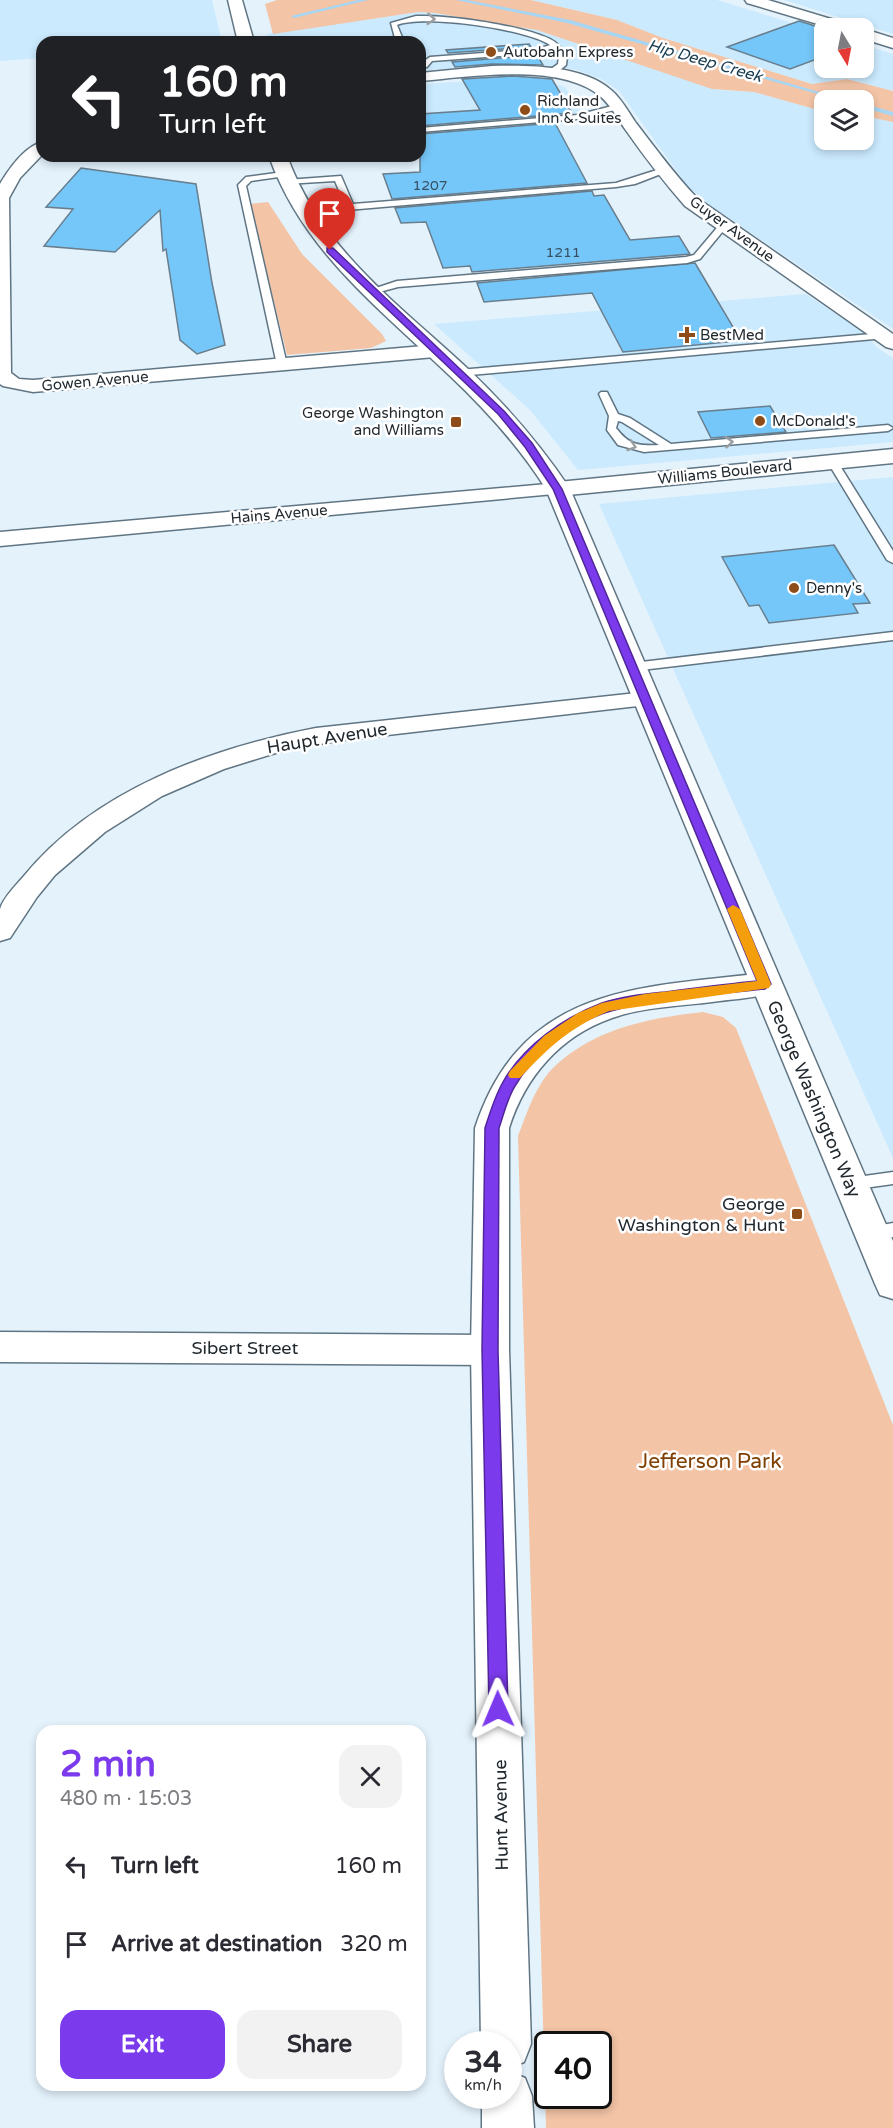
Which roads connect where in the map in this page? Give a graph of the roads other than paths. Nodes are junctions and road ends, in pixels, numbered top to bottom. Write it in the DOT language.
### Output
graph roads {
  1 [pos="235,0"];
  2 [pos="752,0"];
  3 [pos="814,18"];
  4 [pos="244,36"];
  5 [pos="397,36"];
  6 [pos="874,37"];
  7 [pos="893,43"];
  8 [pos="556,46"];
  9 [pos="426,66"];
  10 [pos="426,70"];
  11 [pos="551,73"];
  12 [pos="616,107"];
  13 [pos="426,130"];
  14 [pos="36,152"];
  15 [pos="663,170"];
  16 [pos="282,171"];
  17 [pos="350,206"];
  18 [pos="301,211"];
  19 [pos="724,225"];
  20 [pos="372,291"];
  21 [pos="888,339"];
  22 [pos="435,351"];
  23 [pos="282,365"];
  24 [pos="459,373"];
  25 [pos="604,394"];
  26 [pos="614,416"];
  27 [pos="888,428"];
  28 [pos="671,448"];
  29 [pos="893,456"];
  30 [pos="832,461"];
  31 [pos="558,489"];
  32 [pos="0,539"];
  33 [pos="893,560"];
  34 [pos="893,636"];
  35 [pos="633,667"];
  36 [pos="646,699"];
  37 [pos="0,931"];
  38 [pos="765,984"];
  39 [pos="893,1178"];
  40 [pos="850,1184"];
  41 [pos="882,1231"];
  42 [pos="893,1284"];
  43 [pos="0,1347"];
  44 [pos="490,1350"];
  45 [pos="506,2031"];
  46 [pos="507,2109"];
  47 [pos="508,2128"];
  1 -- 4 [label="main road"];
  2 -- 3 [label="main road"];
  5 -- 8 [label="lane, one-way"];
  6 -- 7 [label="main road"];
  8 -- 9 [label="lane"];
  8 -- 11 [label="lane"];
  10 -- 11 [label="street, Guyer Avenue"];
  11 -- 12 [label="street, Guyer Avenue"];
  12 -- 13 [label="lane"];
  12 -- 15 [label="street, Guyer Avenue"];
  14 -- 23 [label="street, Gowen Avenue"];
  15 -- 17 [label="lane"];
  15 -- 19 [label="street, Guyer Avenue"];
  16 -- 17 [label="lane"];
  16 -- 18 [label="main road, George Washington Way"];
  16 -- 23 [label="lane"];
  17 -- 18 [label="lane"];
  18 -- 20 [label="main road, George Washington Way"];
  19 -- 20 [label="lane"];
  19 -- 21 [label="street, Guyer Avenue"];
  20 -- 22 [label="main road, George Washington Way"];
  21 -- 24 [label="lane"];
  22 -- 23 [label="street, Gowen Avenue"];
  22 -- 24 [label="main road, George Washington Way"];
  24 -- 31 [label="main road, George Washington Way"];
  25 -- 26 [label="lane"];
  26 -- 28 [label="lane"];
  26 -- 28 [label="lane, one-way"];
  28 -- 27 [label="lane, one-way"];
  29 -- 30 [label="main road, Williams Boulevard"];
  30 -- 31 [label="main road, Williams Boulevard"];
  30 -- 33 [label="lane"];
  31 -- 32 [label="street, Hains Avenue"];
  31 -- 35 [label="main road, George Washington Way"];
  34 -- 35 [label="lane"];
  35 -- 36 [label="main road, George Washington Way"];
  36 -- 37 [label="street, Haupt Avenue"];
  36 -- 38 [label="main road, George Washington Way"];
  38 -- 40 [label="main road, George Washington Way"];
  38 -- 44 [label="main road, Hunt Avenue"];
  39 -- 40 [label="lane"];
  40 -- 41 [label="main road, George Washington Way"];
  41 -- 42 [label="main road, George Washington Way"];
  43 -- 44 [label="street, Sibert Street"];
  44 -- 45 [label="main road, Hunt Avenue"];
  46 -- 47 [label="main road"];
}
